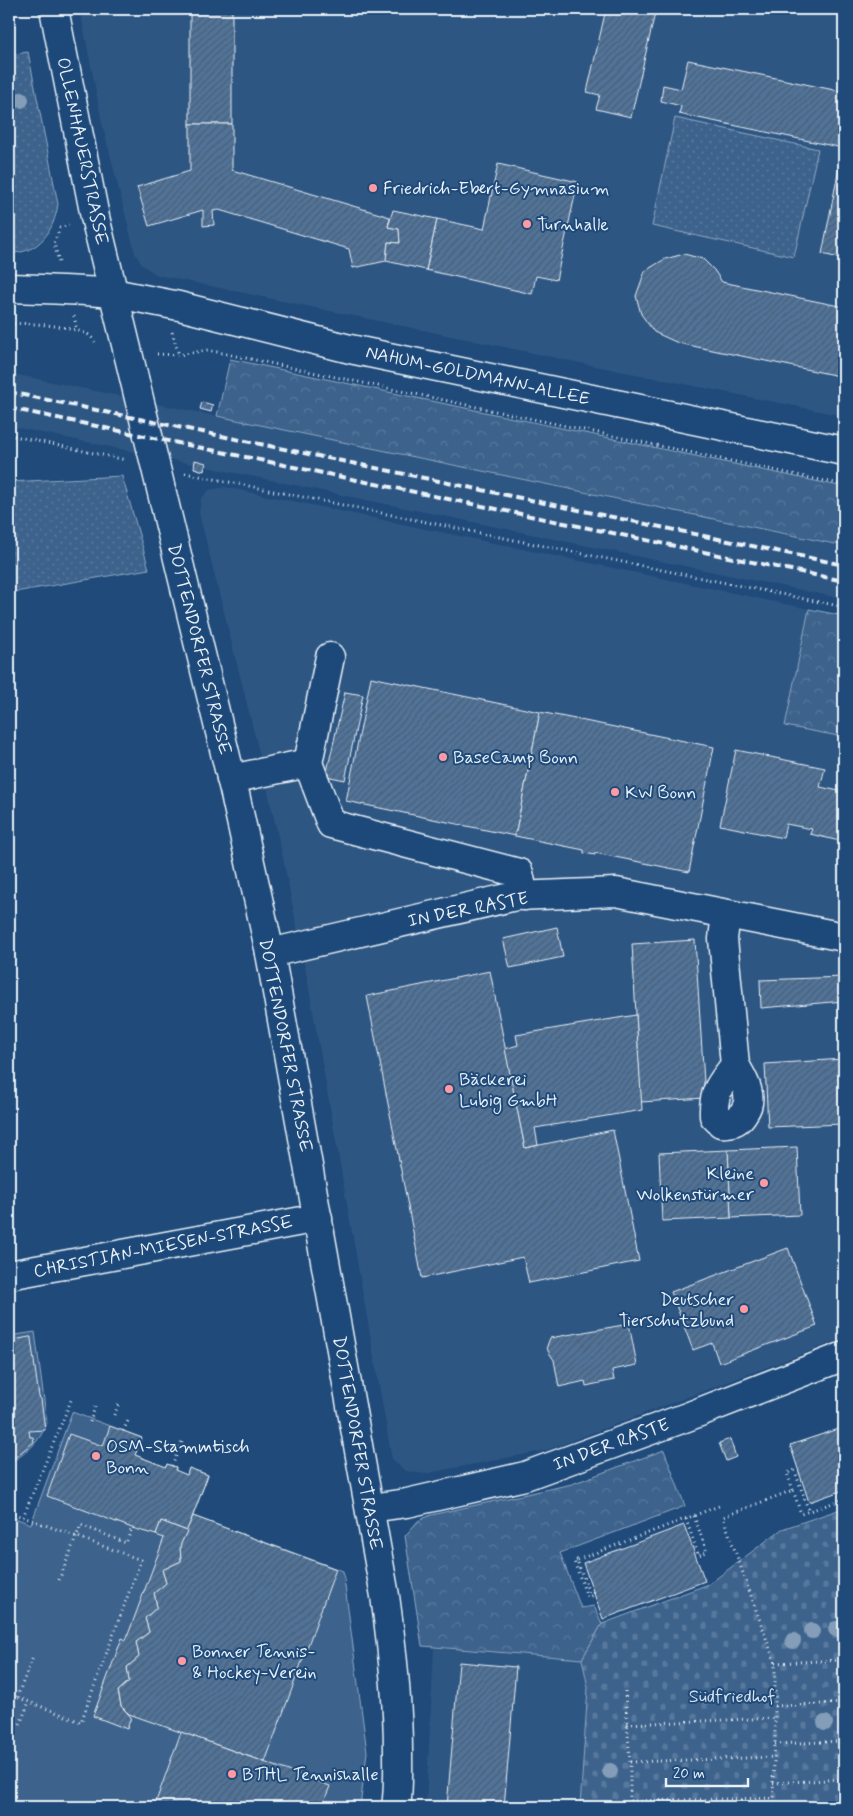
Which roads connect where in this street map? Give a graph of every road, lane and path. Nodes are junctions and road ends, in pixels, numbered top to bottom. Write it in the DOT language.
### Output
graph roads {
  1 [pos="54,9"];
  2 [pos="9,288"];
  3 [pos="113,293"];
  4 [pos="9,324"];
  5 [pos="126,349"];
  6 [pos="9,435"];
  7 [pos="844,451"];
  8 [pos="155,466"];
  9 [pos="844,485"];
  10 [pos="844,607"];
  11 [pos="330,657"];
  12 [pos="308,763"];
  13 [pos="231,778"];
  14 [pos="524,896"];
  15 [pos="726,914"];
  16 [pos="844,937"];
  17 [pos="270,953"];
  18 [pos="735,1065"];
  19 [pos="318,1218"];
  20 [pos="9,1275"];
  21 [pos="844,1356"];
  22 [pos="72,1398"];
  23 [pos="119,1404"];
  24 [pos="95,1407"];
  25 [pos="114,1415"];
  26 [pos="128,1421"];
  27 [pos="90,1422"];
  28 [pos="123,1431"];
  29 [pos="183,1439"];
  30 [pos="172,1466"];
  31 [pos="793,1490"];
  32 [pos="844,1499"];
  33 [pos="719,1506"];
  34 [pos="370,1508"];
  35 [pos="9,1512"];
  36 [pos="809,1512"];
  37 [pos="694,1516"];
  38 [pos="23,1517"];
  39 [pos="686,1519"];
  40 [pos="132,1528"];
  41 [pos="76,1537"];
  42 [pos="59,1580"];
  43 [pos="594,1593"];
  44 [pos="32,1657"];
  45 [pos="844,1660"];
  46 [pos="775,1664"];
  47 [pos="624,1691"];
  48 [pos="9,1694"];
  49 [pos="17,1697"];
  50 [pos="29,1702"];
  51 [pos="844,1703"];
  52 [pos="775,1706"];
  53 [pos="775,1718"];
  54 [pos="20,1724"];
  55 [pos="627,1724"];
  56 [pos="844,1741"];
  57 [pos="776,1744"];
  58 [pos="775,1757"];
  59 [pos="630,1762"];
  60 [pos="844,1779"];
  61 [pos="773,1783"];
  62 [pos="775,1798"];
  63 [pos="630,1801"];
  64 [pos="396,1807"];
  65 [pos="630,1807"];
  66 [pos="775,1807"];
  1 -- 3 [label="main road, OLLENHAUERSTRASSE"];
  2 -- 3 [label="main road, NAHUM-GOLDMANN-ALLEE"];
  3 -- 5 [label="main road, DOTTENDORFER STRASSE"];
  3 -- 7 [label="main road, NAHUM-GOLDMANN-ALLEE"];
  4 -- 5 [label="path"];
  5 -- 8 [label="main road, DOTTENDORFER STRASSE"];
  5 -- 9 [label="path"];
  6 -- 8 [label="path"];
  8 -- 10 [label="path"];
  8 -- 13 [label="main road, DOTTENDORFER STRASSE"];
  11 -- 12 [label="main road"];
  12 -- 13 [label="main road"];
  12 -- 14 [label="main road"];
  13 -- 17 [label="main road, DOTTENDORFER STRASSE"];
  14 -- 15 [label="main road, IN DER RASTE"];
  14 -- 17 [label="main road, IN DER RASTE"];
  15 -- 16 [label="main road, IN DER RASTE"];
  15 -- 18 [label="main road"];
  17 -- 19 [label="main road, DOTTENDORFER STRASSE"];
  19 -- 20 [label="main road, CHRISTIAN-MIESEN-STRASSE"];
  19 -- 34 [label="main road, DOTTENDORFER STRASSE"];
  21 -- 34 [label="main road, IN DER RASTE"];
  22 -- 38 [label="path"];
  23 -- 25 [label="path"];
  24 -- 27 [label="path"];
  26 -- 28 [label="path"];
  29 -- 30 [label="path"];
  31 -- 36 [label="path"];
  31 -- 36 [label="path"];
  31 -- 46 [label="path"];
  32 -- 36 [label="path"];
  33 -- 37 [label="path"];
  34 -- 64 [label="main road, DOTTENDORFER STRASSE"];
  35 -- 38 [label="path"];
  37 -- 39 [label="path"];
  37 -- 39 [label="path"];
  38 -- 41 [label="path"];
  39 -- 43 [label="path"];
  40 -- 41 [label="path"];
  41 -- 42 [label="path"];
  41 -- 50 [label="path"];
  44 -- 49 [label="path"];
  45 -- 46 [label="path"];
  46 -- 52 [label="path"];
  47 -- 55 [label="path"];
  48 -- 49 [label="path"];
  49 -- 50 [label="path"];
  50 -- 54 [label="path"];
  51 -- 52 [label="path"];
  52 -- 53 [label="path"];
  53 -- 55 [label="path"];
  53 -- 57 [label="path"];
  55 -- 59 [label="path"];
  56 -- 57 [label="path"];
  57 -- 58 [label="path"];
  58 -- 59 [label="path"];
  58 -- 61 [label="path"];
  59 -- 63 [label="path"];
  60 -- 61 [label="path"];
  61 -- 62 [label="path"];
  62 -- 63 [label="path"];
  62 -- 66 [label="path"];
  63 -- 65 [label="path"];
}
